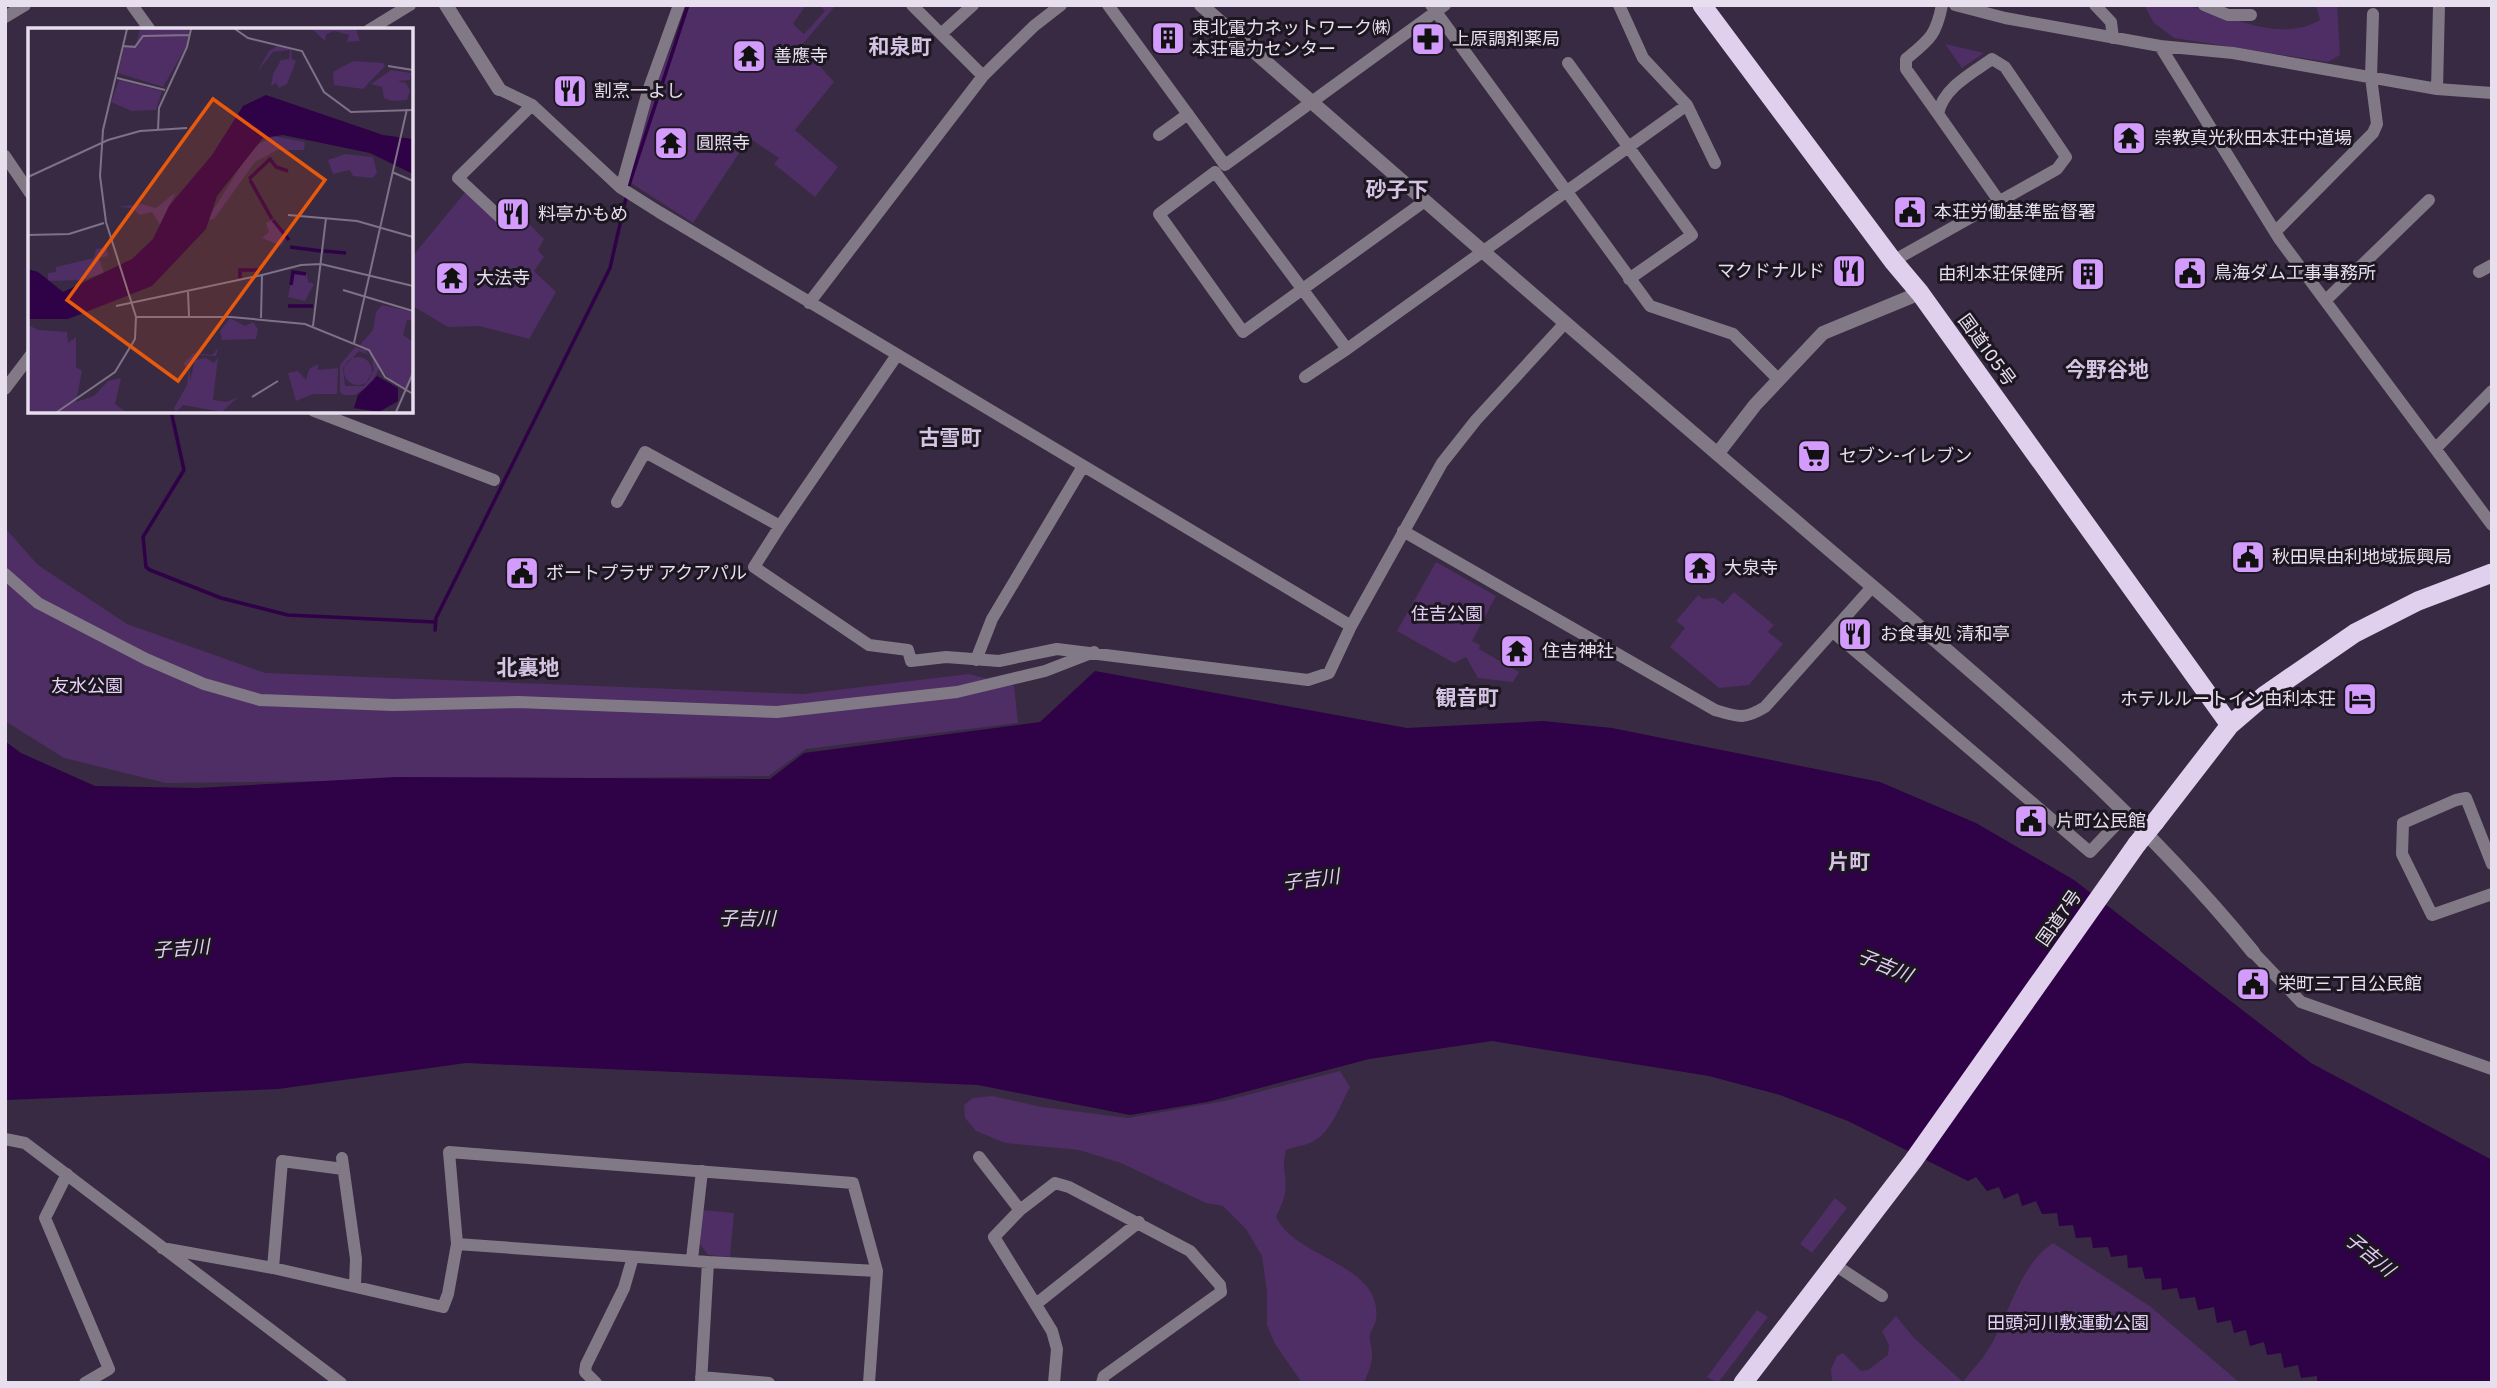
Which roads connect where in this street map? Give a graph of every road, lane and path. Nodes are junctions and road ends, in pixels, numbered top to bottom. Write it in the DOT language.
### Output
graph roads {
  1 [pos="25,5"];
  2 [pos="132,5"];
  3 [pos="410,5"];
  4 [pos="446,5"];
  5 [pos="679,5"];
  6 [pos="912,5"];
  7 [pos="973,5"];
  8 [pos="1061,5"];
  9 [pos="1108,5"];
  10 [pos="1201,5"];
  11 [pos="1619,5"];
  12 [pos="1702,5"];
  13 [pos="1942,5"];
  14 [pos="1955,5"];
  15 [pos="2095,5"];
  16 [pos="2204,5"];
  17 [pos="2438,5"];
  18 [pos="1438,7"];
  19 [pos="2373,14"];
  20 [pos="2251,15"];
  21 [pos="5,18"];
  22 [pos="149,28"];
  23 [pos="372,28"];
  24 [pos="941,34"];
  25 [pos="2113,38"];
  26 [pos="2160,46"];
  27 [pos="1567,63"];
  28 [pos="983,76"];
  29 [pos="2371,77"];
  30 [pos="499,89"];
  31 [pos="2437,89"];
  32 [pos="2492,93"];
  33 [pos="1313,104"];
  34 [pos="532,105"];
  35 [pos="1687,105"];
  36 [pos="1188,114"];
  37 [pos="1938,114"];
  38 [pos="1159,135"];
  39 [pos="1629,148"];
  40 [pos="5,156"];
  41 [pos="1715,163"];
  42 [pos="621,188"];
  43 [pos="28,190"];
  44 [pos="1568,192"];
  45 [pos="2429,200"];
  46 [pos="1425,201"];
  47 [pos="1999,201"];
  48 [pos="507,224"];
  49 [pos="2275,232"];
  50 [pos="1483,254"];
  51 [pos="1893,261"];
  52 [pos="2492,265"];
  53 [pos="2479,272"];
  54 [pos="1629,279"];
  55 [pos="1304,288"];
  56 [pos="1920,293"];
  57 [pos="2326,300"];
  58 [pos="809,303"];
  59 [pos="1565,323"];
  60 [pos="1347,349"];
  61 [pos="897,355"];
  62 [pos="28,359"];
  63 [pos="1305,376"];
  64 [pos="1778,379"];
  65 [pos="5,389"];
  66 [pos="2492,391"];
  67 [pos="319,413"];
  68 [pos="2437,447"];
  69 [pos="1718,453"];
  70 [pos="1082,468"];
  71 [pos="494,480"];
  72 [pos="617,502"];
  73 [pos="2492,525"];
  74 [pos="780,526"];
  75 [pos="1403,531"];
  76 [pos="2492,573"];
  77 [pos="5,574"];
  78 [pos="1872,587"];
  79 [pos="1351,626"];
  80 [pos="1833,632"];
  81 [pos="1094,652"];
  82 [pos="976,660"];
  83 [pos="2230,725"];
  84 [pos="2126,814"];
  85 [pos="2492,864"];
  86 [pos="2492,894"];
  87 [pos="2253,952"];
  88 [pos="2492,1069"];
  89 [pos="5,1139"];
  90 [pos="979,1157"];
  91 [pos="702,1171"];
  92 [pos="67,1174"];
  93 [pos="1020,1210"];
  94 [pos="1139,1222"];
  95 [pos="457,1244"];
  96 [pos="162,1248"];
  97 [pos="633,1257"];
  98 [pos="692,1259"];
  99 [pos="708,1262"];
  100 [pos="1835,1265"];
  101 [pos="273,1268"];
  102 [pos="877,1271"];
  103 [pos="355,1285"];
  104 [pos="1882,1296"];
  105 [pos="1036,1304"];
  106 [pos="701,1380"];
  107 [pos="85,1383"];
  108 [pos="341,1383"];
  109 [pos="597,1383"];
  110 [pos="769,1383"];
  111 [pos="869,1383"];
  112 [pos="1054,1383"];
  113 [pos="1102,1383"];
  114 [pos="1743,1383"];
  1 -- 21 [label="street"];
  2 -- 22 [label="street"];
  3 -- 23 [label="street"];
  4 -- 30 [label="street"];
  5 -- 42 [label="street"];
  6 -- 24 [label="street"];
  7 -- 24 [label="street"];
  8 -- 28 [label="street"];
  9 -- 36 [label="street"];
  10 -- 33 [label="street"];
  11 -- 35 [label="street"];
  12 -- 51 [label="highway, 国道105号"];
  13 -- 37 [label="street"];
  14 -- 25 [label="street"];
  15 -- 25 [label="street"];
  16 -- 20 [label="street"];
  17 -- 31 [label="street"];
  18 -- 33 [label="street"];
  18 -- 44 [label="street"];
  19 -- 29 [label="street"];
  24 -- 28 [label="street"];
  25 -- 26 [label="street"];
  26 -- 29 [label="street"];
  26 -- 49 [label="street"];
  27 -- 39 [label="street"];
  28 -- 58 [label="street"];
  29 -- 31 [label="street"];
  29 -- 49 [label="street"];
  30 -- 34 [label="street"];
  31 -- 32 [label="street"];
  33 -- 36 [label="street"];
  33 -- 46 [label="street"];
  34 -- 42 [label="street"];
  34 -- 48 [label="street"];
  35 -- 39 [label="street"];
  35 -- 41 [label="street"];
  36 -- 38 [label="street"];
  37 -- 47 [label="street"];
  37 -- 47 [label="street"];
  39 -- 44 [label="street"];
  39 -- 54 [label="street"];
  40 -- 43 [label="street"];
  42 -- 58 [label="street"];
  44 -- 50 [label="street"];
  44 -- 54 [label="street"];
  45 -- 57 [label="street"];
  46 -- 50 [label="street"];
  46 -- 55 [label="street"];
  47 -- 51 [label="street"];
  49 -- 57 [label="street"];
  50 -- 59 [label="street"];
  50 -- 60 [label="street"];
  51 -- 56 [label="highway, 国道105号"];
  52 -- 53 [label="street"];
  54 -- 64 [label="street"];
  55 -- 55 [label="street"];
  55 -- 60 [label="street"];
  56 -- 64 [label="street"];
  56 -- 83 [label="highway, 国道105号"];
  57 -- 68 [label="street"];
  58 -- 61 [label="street"];
  59 -- 69 [label="street"];
  59 -- 75 [label="street"];
  60 -- 63 [label="street"];
  61 -- 70 [label="street"];
  61 -- 74 [label="street"];
  62 -- 65 [label="street"];
  64 -- 69 [label="street"];
  66 -- 68 [label="street"];
  67 -- 71 [label="street"];
  68 -- 73 [label="street"];
  69 -- 78 [label="street"];
  70 -- 79 [label="street"];
  70 -- 82 [label="street"];
  72 -- 74 [label="street"];
  74 -- 82 [label="street"];
  75 -- 79 [label="street"];
  75 -- 80 [label="street"];
  76 -- 83 [label="highway, 国道7号"];
  77 -- 81 [label="street"];
  78 -- 80 [label="street"];
  78 -- 84 [label="street"];
  79 -- 81 [label="street"];
  80 -- 84 [label="street"];
  81 -- 82 [label="street"];
  83 -- 100 [label="highway, 国道7号, bridge"];
  84 -- 87 [label="street"];
  85 -- 86 [label="street"];
  87 -- 88 [label="street"];
  89 -- 92 [label="street"];
  90 -- 93 [label="street"];
  91 -- 95 [label="street"];
  91 -- 98 [label="street"];
  91 -- 102 [label="street"];
  92 -- 96 [label="street"];
  92 -- 107 [label="street"];
  93 -- 94 [label="street"];
  93 -- 105 [label="street"];
  94 -- 105 [label="street"];
  94 -- 113 [label="street"];
  95 -- 97 [label="street"];
  95 -- 103 [label="street"];
  96 -- 101 [label="street"];
  96 -- 108 [label="street"];
  97 -- 98 [label="street"];
  97 -- 109 [label="street"];
  98 -- 99 [label="street"];
  99 -- 102 [label="street"];
  99 -- 106 [label="street"];
  100 -- 104 [label="street"];
  100 -- 114 [label="highway, 国道7号"];
  101 -- 103 [label="street"];
  101 -- 103 [label="street"];
  102 -- 111 [label="street"];
  105 -- 112 [label="street"];
  106 -- 110 [label="street"];
}
